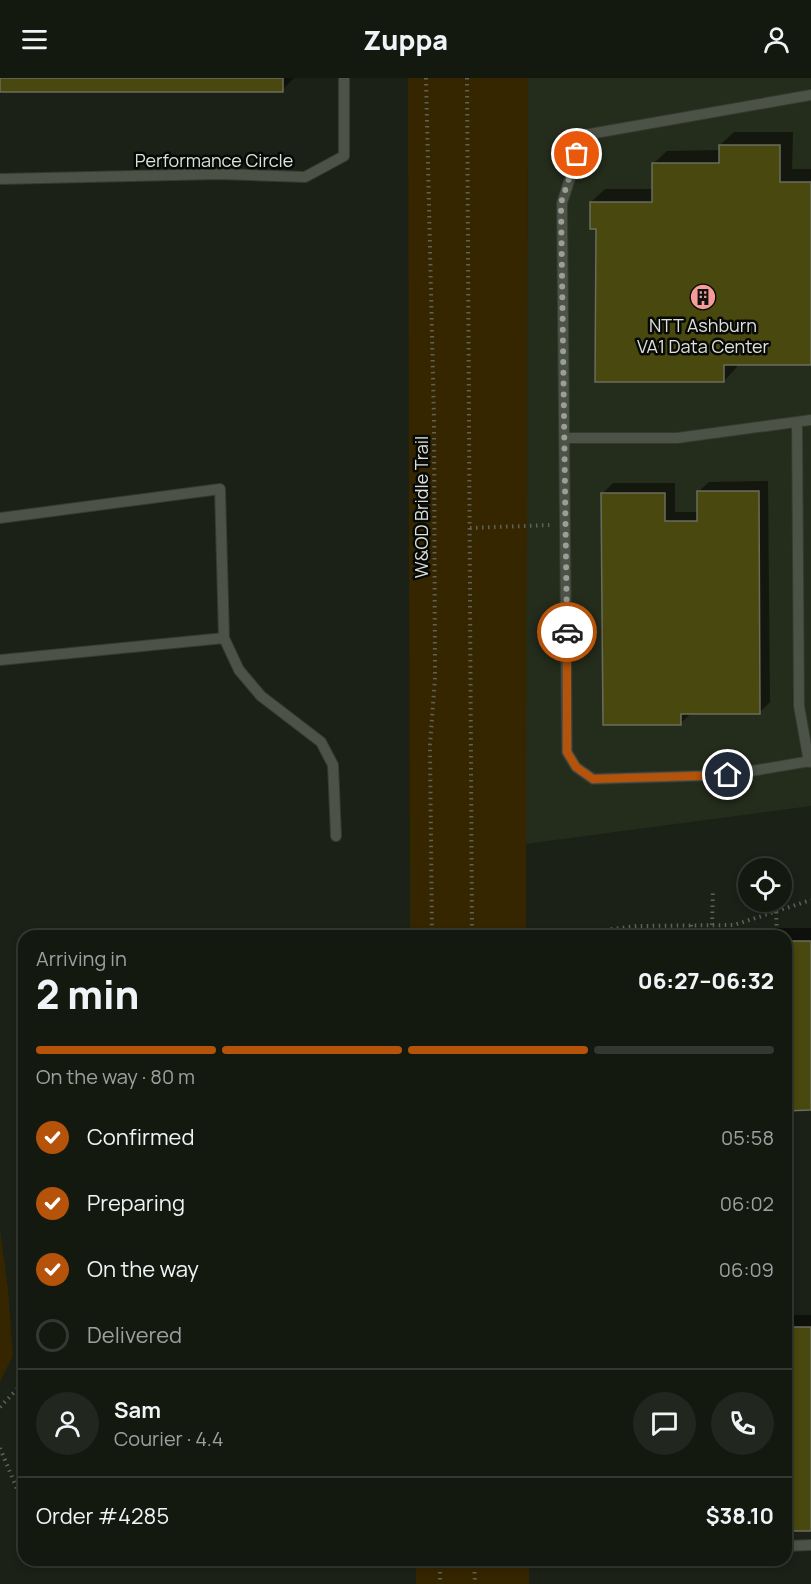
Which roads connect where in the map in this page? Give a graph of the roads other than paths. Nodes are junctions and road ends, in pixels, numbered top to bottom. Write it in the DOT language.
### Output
graph roads {
  1 [pos="344,78"];
  2 [pos="811,95"];
  3 [pos="0,179"];
  4 [pos="811,420"];
  5 [pos="797,422"];
  6 [pos="566,438"];
  7 [pos="0,518"];
  8 [pos="225,638"];
  9 [pos="0,660"];
  10 [pos="810,761"];
  11 [pos="336,836"];
  12 [pos="811,1545"];
  13 [pos="792,1546"];
  1 -- 3 [label="lane, Performance Circle"];
  2 -- 6 [label="lane"];
  4 -- 5 [label="lane"];
  5 -- 6 [label="lane"];
  5 -- 10 [label="lane"];
  6 -- 10 [label="lane"];
  7 -- 8 [label="lane"];
  8 -- 9 [label="lane"];
  8 -- 11 [label="lane"];
  12 -- 13 [label="lane"];
}
